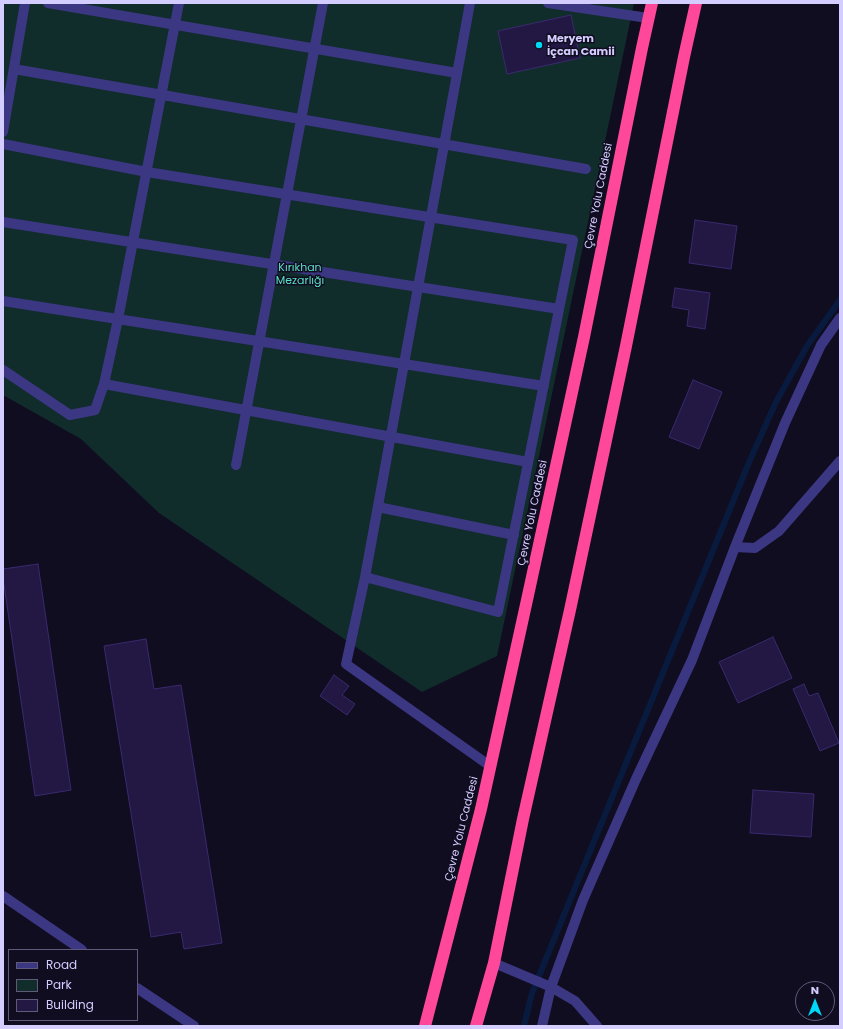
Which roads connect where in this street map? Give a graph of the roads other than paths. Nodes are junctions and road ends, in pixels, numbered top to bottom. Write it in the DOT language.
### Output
graph roads {
  1 [pos="25,3"];
  2 [pos="48,3"];
  3 [pos="179,3"];
  4 [pos="323,3"];
  5 [pos="470,3"];
  6 [pos="548,3"];
  7 [pos="652,3"];
  8 [pos="696,3"];
  9 [pos="648,18"];
  10 [pos="175,25"];
  11 [pos="315,49"];
  12 [pos="14,69"];
  13 [pos="458,73"];
  14 [pos="161,95"];
  15 [pos="301,119"];
  16 [pos="3,132"];
  17 [pos="3,144"];
  18 [pos="444,144"];
  19 [pos="586,169"];
  20 [pos="146,172"];
  21 [pos="287,194"];
  22 [pos="431,218"];
  23 [pos="3,222"];
  24 [pos="133,243"];
  25 [pos="274,265"];
  26 [pos="418,287"];
  27 [pos="3,301"];
  28 [pos="559,309"];
  29 [pos="840,318"];
  30 [pos="118,319"];
  31 [pos="259,341"];
  32 [pos="404,364"];
  33 [pos="3,370"];
  34 [pos="104,384"];
  35 [pos="544,386"];
  36 [pos="246,410"];
  37 [pos="391,436"];
  38 [pos="840,461"];
  39 [pos="528,462"];
  40 [pos="236,465"];
  41 [pos="378,507"];
  42 [pos="514,535"];
  43 [pos="735,547"];
  44 [pos="365,577"];
  45 [pos="490,766"];
  46 [pos="3,896"];
  47 [pos="81,949"];
  48 [pos="494,963"];
  49 [pos="551,987"];
  50 [pos="138,989"];
  51 [pos="194,1026"];
  52 [pos="425,1026"];
  53 [pos="476,1026"];
  54 [pos="542,1026"];
  55 [pos="597,1026"];
  1 -- 12 [label="street"];
  2 -- 10 [label="street"];
  3 -- 10 [label="street"];
  4 -- 11 [label="street"];
  5 -- 13 [label="street"];
  6 -- 9 [label="street"];
  7 -- 9 [label="highway, Çevre Yolu Caddesi"];
  8 -- 48 [label="highway"];
  9 -- 45 [label="highway, Çevre Yolu Caddesi"];
  10 -- 11 [label="street"];
  10 -- 14 [label="street"];
  11 -- 13 [label="street"];
  11 -- 15 [label="street"];
  12 -- 14 [label="street"];
  12 -- 16 [label="street"];
  13 -- 18 [label="street"];
  14 -- 15 [label="street"];
  14 -- 20 [label="street"];
  15 -- 18 [label="street"];
  15 -- 21 [label="street"];
  17 -- 20 [label="street"];
  18 -- 19 [label="street"];
  18 -- 22 [label="street"];
  20 -- 21 [label="street"];
  20 -- 24 [label="street"];
  21 -- 22 [label="street"];
  21 -- 25 [label="street"];
  22 -- 26 [label="street"];
  22 -- 28 [label="street"];
  23 -- 24 [label="street"];
  24 -- 25 [label="street"];
  24 -- 30 [label="street"];
  25 -- 26 [label="street"];
  25 -- 31 [label="street"];
  26 -- 28 [label="street"];
  26 -- 32 [label="street"];
  27 -- 30 [label="street"];
  28 -- 35 [label="street"];
  29 -- 43 [label="street"];
  30 -- 31 [label="street"];
  30 -- 34 [label="street"];
  31 -- 32 [label="street"];
  31 -- 36 [label="street"];
  32 -- 35 [label="street"];
  32 -- 37 [label="street"];
  33 -- 34 [label="street"];
  34 -- 36 [label="street"];
  35 -- 39 [label="street"];
  36 -- 37 [label="street"];
  36 -- 40 [label="street"];
  37 -- 39 [label="street"];
  37 -- 41 [label="street"];
  38 -- 43 [label="street"];
  39 -- 42 [label="street"];
  41 -- 42 [label="street"];
  41 -- 44 [label="street"];
  42 -- 44 [label="street"];
  43 -- 49 [label="street"];
  44 -- 45 [label="street"];
  45 -- 52 [label="highway, Çevre Yolu Caddesi"];
  46 -- 47 [label="street"];
  48 -- 49 [label="street"];
  48 -- 53 [label="highway"];
  49 -- 54 [label="street"];
  49 -- 55 [label="street"];
  50 -- 51 [label="street"];
}
